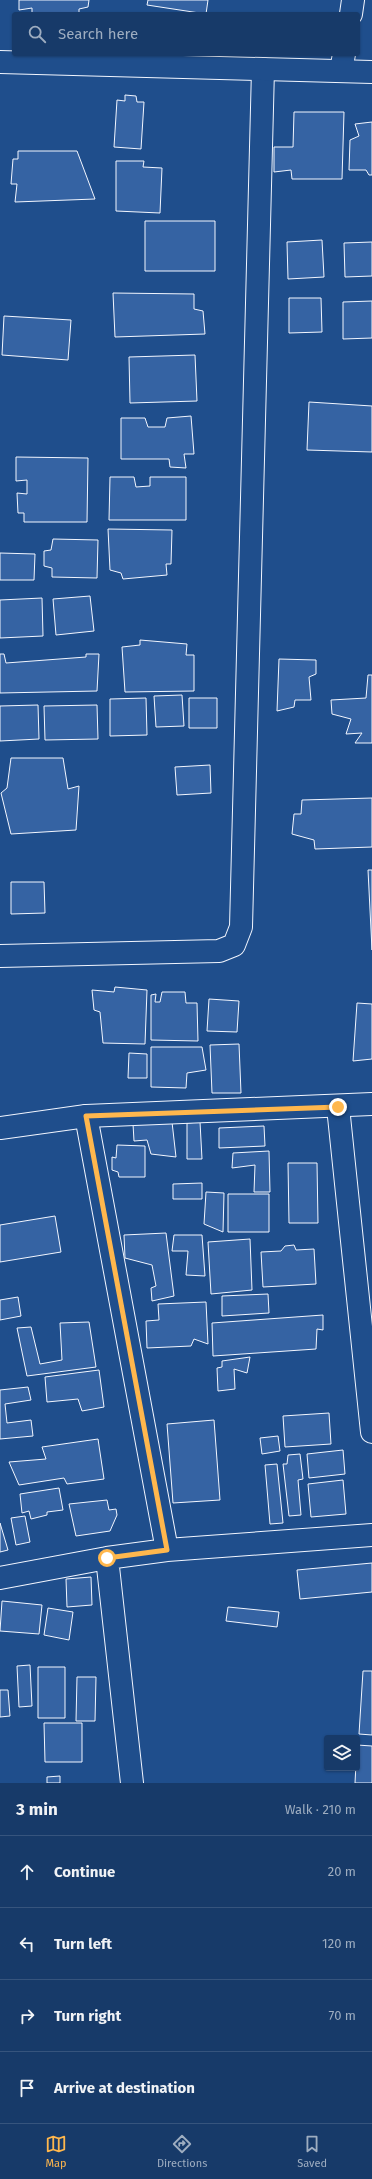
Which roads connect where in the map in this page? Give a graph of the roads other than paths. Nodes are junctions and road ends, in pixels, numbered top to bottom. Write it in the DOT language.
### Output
graph roads {
  1 [pos="354,0"];
  2 [pos="351,12"];
  3 [pos="0,62"];
  4 [pos="343,62"];
  5 [pos="263,69"];
  6 [pos="372,72"];
  7 [pos="0,956"];
  8 [pos="372,1104"];
  9 [pos="338,1107"];
  10 [pos="86,1116"];
  11 [pos="0,1128"];
  12 [pos="372,1432"];
  13 [pos="372,1535"];
  14 [pos="167,1550"];
  15 [pos="107,1558"];
  16 [pos="0,1578"];
  17 [pos="132,1783"];
  1 -- 2 [label="street"];
  3 -- 5 [label="street"];
  4 -- 5 [label="street"];
  4 -- 6 [label="street"];
  5 -- 7 [label="street"];
  8 -- 9 [label="street"];
  9 -- 10 [label="street"];
  9 -- 12 [label="street"];
  10 -- 11 [label="street"];
  10 -- 14 [label="street"];
  13 -- 14 [label="street"];
  14 -- 15 [label="street"];
  15 -- 16 [label="street"];
  15 -- 17 [label="street"];
}
